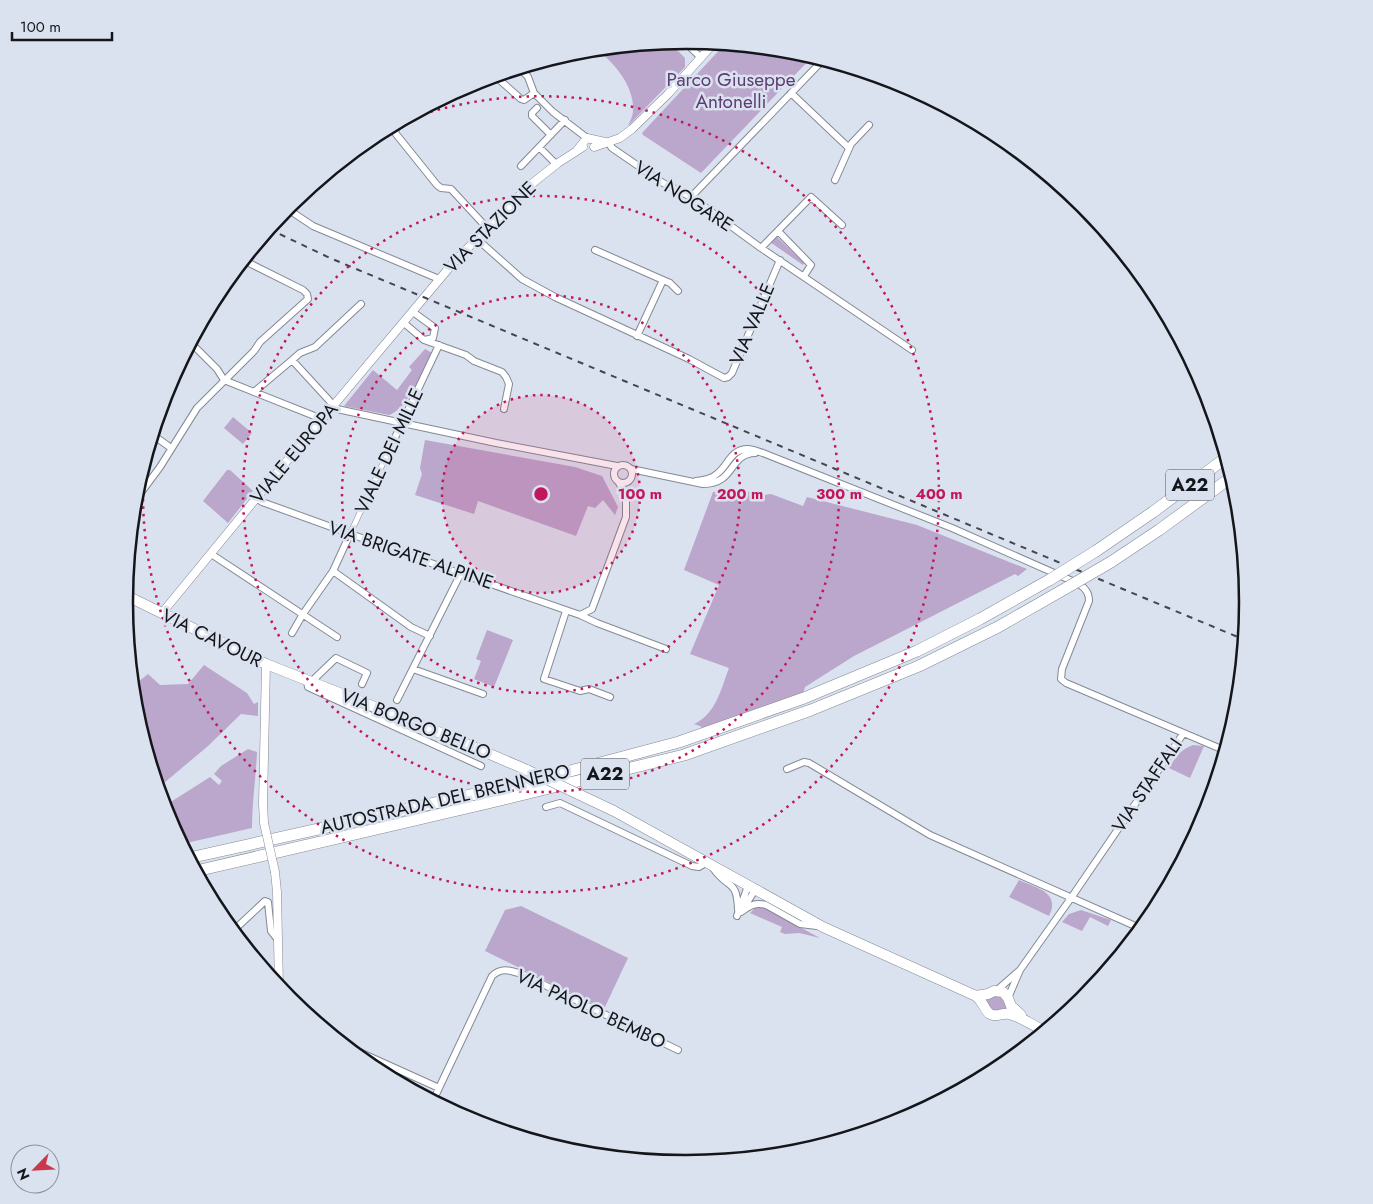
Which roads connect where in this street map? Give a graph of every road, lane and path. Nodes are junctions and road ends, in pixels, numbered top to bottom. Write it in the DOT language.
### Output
graph roads {
  1 [pos="692,49"];
  2 [pos="708,50"];
  3 [pos="700,58"];
  4 [pos="818,65"];
  5 [pos="525,73"];
  6 [pos="501,81"];
  7 [pos="791,92"];
  8 [pos="534,93"];
  9 [pos="536,108"];
  10 [pos="565,120"];
  11 [pos="869,124"];
  12 [pos="396,132"];
  13 [pos="551,134"];
  14 [pos="608,142"];
  15 [pos="586,144"];
  16 [pos="540,148"];
  17 [pos="849,148"];
  18 [pos="556,164"];
  19 [pos="521,166"];
  20 [pos="835,180"];
  21 [pos="691,198"];
  22 [pos="293,213"];
  23 [pos="842,225"];
  24 [pos="488,229"];
  25 [pos="778,231"];
  26 [pos="477,239"];
  27 [pos="761,248"];
  28 [pos="595,250"];
  29 [pos="780,260"];
  30 [pos="249,263"];
  31 [pos="804,276"];
  32 [pos="439,279"];
  33 [pos="663,280"];
  34 [pos="678,291"];
  35 [pos="428,294"];
  36 [pos="361,304"];
  37 [pos="413,312"];
  38 [pos="404,323"];
  39 [pos="637,336"];
  40 [pos="424,340"];
  41 [pos="439,345"];
  42 [pos="195,347"];
  43 [pos="912,350"];
  44 [pos="292,360"];
  45 [pos="224,380"];
  46 [pos="254,392"];
  47 [pos="334,405"];
  48 [pos="504,409"];
  49 [pos="322,419"];
  50 [pos="402,422"];
  51 [pos="158,440"];
  52 [pos="391,446"];
  53 [pos="171,448"];
  54 [pos="1221,461"];
  55 [pos="601,464"];
  56 [pos="617,466"];
  57 [pos="631,469"];
  58 [pos="648,474"];
  59 [pos="614,475"];
  60 [pos="630,480"];
  61 [pos="1226,481"];
  62 [pos="619,483"];
  63 [pos="146,486"];
  64 [pos="625,492"];
  65 [pos="256,498"];
  66 [pos="350,534"];
  67 [pos="211,554"];
  68 [pos="333,571"];
  69 [pos="461,573"];
  70 [pos="133,599"];
  71 [pos="566,611"];
  72 [pos="162,613"];
  73 [pos="303,614"];
  74 [pos="580,615"];
  75 [pos="292,633"];
  76 [pos="430,636"];
  77 [pos="337,637"];
  78 [pos="666,649"];
  79 [pos="269,666"];
  80 [pos="413,669"];
  81 [pos="309,681"];
  82 [pos="362,684"];
  83 [pos="483,694"];
  84 [pos="610,697"];
  85 [pos="397,700"];
  86 [pos="1183,734"];
  87 [pos="1220,749"];
  88 [pos="481,766"];
  89 [pos="787,769"];
  90 [pos="546,808"];
  91 [pos="195,857"];
  92 [pos="709,864"];
  93 [pos="202,869"];
  94 [pos="751,888"];
  95 [pos="1071,898"];
  96 [pos="739,911"];
  97 [pos="238,926"];
  98 [pos="1135,926"];
  99 [pos="823,927"];
  100 [pos="278,940"];
  101 [pos="1020,970"];
  102 [pos="279,975"];
  103 [pos="986,996"];
  104 [pos="1009,1000"];
  105 [pos="1004,1014"];
  106 [pos="1043,1025"];
  107 [pos="1039,1028"];
  108 [pos="678,1050"];
  109 [pos="375,1059"];
  110 [pos="439,1088"];
  111 [pos="436,1095"];
  1 -- 3 [label="street"];
  2 -- 3 [label="street, VIA STAZIONE"];
  3 -- 14 [label="street, VIA STAZIONE"];
  4 -- 7 [label="street"];
  5 -- 8 [label="street"];
  6 -- 8 [label="street"];
  7 -- 17 [label="street"];
  7 -- 21 [label="street"];
  8 -- 10 [label="street"];
  9 -- 13 [label="street"];
  10 -- 13 [label="street"];
  10 -- 15 [label="street"];
  11 -- 17 [label="street"];
  12 -- 24 [label="street"];
  13 -- 16 [label="street"];
  14 -- 15 [label="street, VIA STAZIONE"];
  14 -- 21 [label="street, VIA NOGARE"];
  15 -- 18 [label="street, VIA STAZIONE"];
  16 -- 18 [label="street"];
  16 -- 19 [label="street"];
  17 -- 20 [label="street"];
  18 -- 24 [label="street, VIA STAZIONE"];
  21 -- 27 [label="street, VIA NOGARE"];
  22 -- 32 [label="street"];
  23 -- 25 [label="street"];
  24 -- 26 [label="street, VIA STAZIONE"];
  25 -- 27 [label="street"];
  25 -- 31 [label="street"];
  26 -- 32 [label="street, VIA STAZIONE"];
  26 -- 39 [label="street, VIA VALLE"];
  27 -- 29 [label="street, VIA NOGARE"];
  28 -- 33 [label="street"];
  29 -- 31 [label="street, VIA NOGARE"];
  29 -- 39 [label="street, VIA VALLE"];
  30 -- 45 [label="street"];
  31 -- 43 [label="street, VIA NOGARE"];
  32 -- 35 [label="street, VIA STAZIONE"];
  33 -- 34 [label="street"];
  33 -- 39 [label="street"];
  35 -- 37 [label="street, VIALE EUROPA"];
  36 -- 44 [label="street"];
  37 -- 38 [label="street, VIALE EUROPA"];
  37 -- 40 [label="street"];
  38 -- 40 [label="street"];
  38 -- 47 [label="street, VIALE EUROPA"];
  40 -- 41 [label="street"];
  41 -- 48 [label="street"];
  41 -- 50 [label="street, VIALE DEI MILLE"];
  42 -- 45 [label="street"];
  44 -- 46 [label="street"];
  44 -- 47 [label="street"];
  45 -- 46 [label="street"];
  45 -- 53 [label="street"];
  46 -- 49 [label="street"];
  47 -- 49 [label="street, VIALE EUROPA"];
  47 -- 50 [label="street"];
  49 -- 65 [label="street, VIALE EUROPA"];
  50 -- 52 [label="street, VIALE DEI MILLE"];
  50 -- 55 [label="street"];
  51 -- 53 [label="street"];
  52 -- 66 [label="street, VIALE DEI MILLE"];
  53 -- 63 [label="street"];
  54 -- 91 [label="highway, AUTOSTRADA DEL BRENNERO / A22, bridge"];
  55 -- 56 [label="street"];
  55 -- 59 [label="street"];
  56 -- 57 [label="street"];
  56 -- 59 [label="street"];
  57 -- 58 [label="street"];
  57 -- 60 [label="street"];
  58 -- 60 [label="street"];
  58 -- 86 [label="street, VIA STAFFALI"];
  59 -- 62 [label="street"];
  60 -- 62 [label="street"];
  60 -- 64 [label="street"];
  61 -- 93 [label="highway, AUTOSTRADA DEL BRENNERO / A22, bridge"];
  62 -- 64 [label="street"];
  64 -- 74 [label="street"];
  65 -- 66 [label="street, VIA BRIGATE ALPINE"];
  65 -- 67 [label="street, VIALE EUROPA"];
  66 -- 68 [label="street, VIALE DEI MILLE"];
  66 -- 69 [label="street, VIA BRIGATE ALPINE"];
  67 -- 72 [label="street, VIALE EUROPA"];
  67 -- 73 [label="street"];
  68 -- 73 [label="street, VIALE DEI MILLE"];
  68 -- 76 [label="street"];
  69 -- 71 [label="street, VIA BRIGATE ALPINE"];
  69 -- 76 [label="street"];
  70 -- 72 [label="main road, VIA CAVOUR"];
  71 -- 74 [label="street, VIA BRIGATE ALPINE"];
  71 -- 84 [label="street"];
  72 -- 79 [label="main road, VIA CAVOUR"];
  73 -- 75 [label="street, VIALE DEI MILLE"];
  73 -- 77 [label="street"];
  74 -- 78 [label="street, VIA BRIGATE ALPINE"];
  76 -- 80 [label="street"];
  79 -- 81 [label="main road, VIA BORGO BELLO"];
  79 -- 100 [label="street, bridge"];
  80 -- 83 [label="street"];
  80 -- 85 [label="street"];
  81 -- 82 [label="street, VIA BORGO BELLO"];
  81 -- 88 [label="street, VIA BORGO BELLO"];
  81 -- 92 [label="main road, VIA BORGO BELLO, bridge"];
  86 -- 87 [label="street"];
  86 -- 95 [label="street, VIA STAFFALI"];
  89 -- 95 [label="street"];
  90 -- 92 [label="street"];
  92 -- 94 [label="main road, VIA BORGO BELLO"];
  92 -- 96 [label="street, VIA BORGO BELLO"];
  94 -- 96 [label="street"];
  94 -- 99 [label="main road, VIA BORGO BELLO"];
  95 -- 98 [label="street"];
  95 -- 101 [label="street, VIA STAFFALI"];
  96 -- 99 [label="street, VIA BORGO BELLO"];
  97 -- 100 [label="street"];
  99 -- 103 [label="main road, VIA BORGO BELLO"];
  100 -- 102 [label="street"];
  101 -- 103 [label="street, VIA STAFFALI"];
  101 -- 104 [label="street, VIA STAFFALI"];
  103 -- 104 [label="main road, VIA BORGO BELLO"];
  103 -- 105 [label="main road, VIA BORGO BELLO"];
  104 -- 105 [label="main road"];
  104 -- 106 [label="main road, VIA BORGO BELLO"];
  105 -- 107 [label="main road, VIA BORGO BELLO"];
  108 -- 110 [label="street, VIA PAOLO BEMBO"];
  109 -- 110 [label="street"];
  110 -- 111 [label="street, VIA PAOLO BEMBO"];
}
